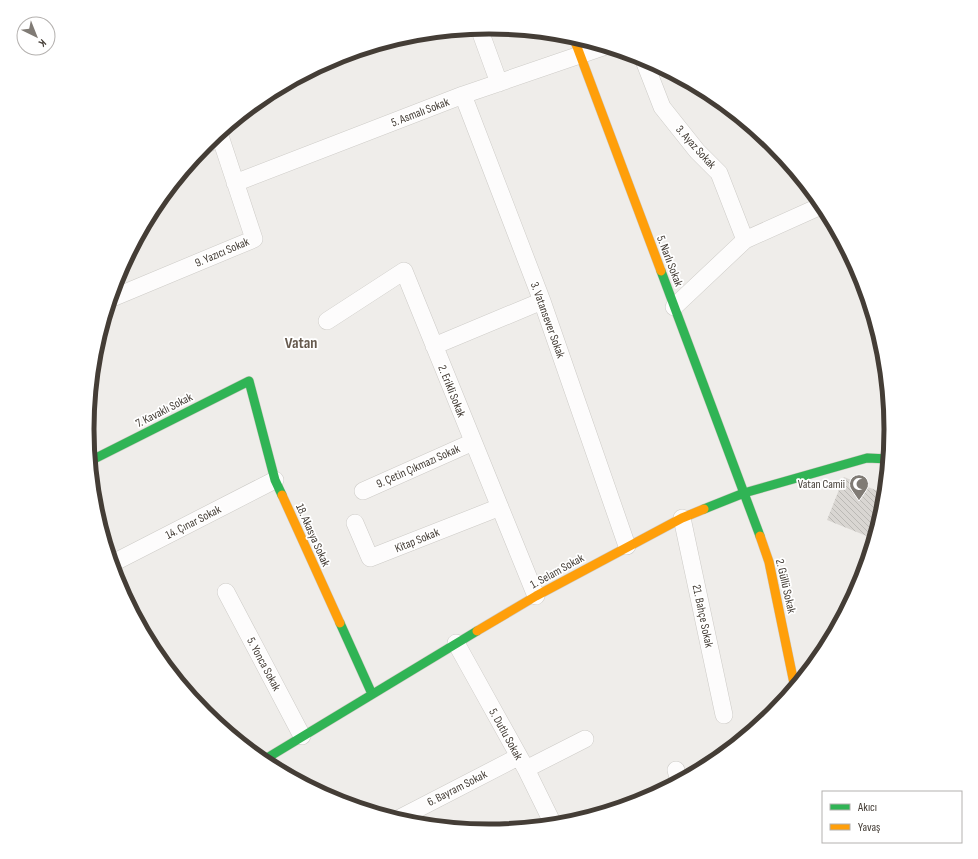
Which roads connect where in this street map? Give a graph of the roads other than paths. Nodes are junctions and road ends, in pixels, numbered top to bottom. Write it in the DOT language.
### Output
graph roads {
  1 [pos="481,34"];
  2 [pos="576,44"];
  3 [pos="598,49"];
  4 [pos="580,56"];
  5 [pos="646,67"];
  6 [pos="499,83"];
  7 [pos="463,95"];
  8 [pos="221,139"];
  9 [pos="235,183"];
  10 [pos="817,209"];
  11 [pos="744,240"];
  12 [pos="116,296"];
  13 [pos="542,301"];
  14 [pos="674,307"];
  15 [pos="327,320"];
  16 [pos="434,346"];
  17 [pos="249,381"];
  18 [pos="474,442"];
  19 [pos="94,459"];
  20 [pos="884,459"];
  21 [pos="275,480"];
  22 [pos="363,491"];
  23 [pos="744,493"];
  24 [pos="500,507"];
  25 [pos="682,518"];
  26 [pos="355,523"];
  27 [pos="627,546"];
  28 [pos="116,562"];
  29 [pos="226,592"];
  30 [pos="536,596"];
  31 [pos="456,643"];
  32 [pos="794,681"];
  33 [pos="372,694"];
  34 [pos="724,715"];
  35 [pos="302,736"];
  36 [pos="585,739"];
  37 [pos="268,757"];
  38 [pos="522,763"];
  39 [pos="406,816"];
  40 [pos="551,820"];
  1 -- 6 [label="street"];
  2 -- 4 [label="street, 5. Narlı Sokak"];
  3 -- 4 [label="street, 5. Asmalı Sokak"];
  4 -- 6 [label="street, 5. Asmalı Sokak"];
  4 -- 14 [label="street, 5. Narlı Sokak"];
  5 -- 11 [label="street, 3. Ayaz Sokak"];
  6 -- 7 [label="street, 5. Asmalı Sokak"];
  7 -- 9 [label="street, 5. Asmalı Sokak"];
  7 -- 13 [label="street, 3. Vatansever Sokak"];
  8 -- 9 [label="street, 9. Yazıcı Sokak"];
  9 -- 12 [label="street, 9. Yazıcı Sokak"];
  10 -- 11 [label="street"];
  11 -- 14 [label="street"];
  13 -- 16 [label="street"];
  13 -- 27 [label="street, 3. Vatansever Sokak"];
  14 -- 23 [label="street, 5. Narlı Sokak"];
  15 -- 16 [label="street, 2. Erikli Sokak"];
  16 -- 18 [label="street, 2. Erikli Sokak"];
  17 -- 19 [label="street, 7. Kavaklı Sokak"];
  17 -- 21 [label="street, 18. Akasya Sokak"];
  18 -- 22 [label="street, 9. Çetin Çıkmazı Sokak"];
  18 -- 24 [label="street, 2. Erikli Sokak"];
  20 -- 23 [label="street, 1. Selam Sokak"];
  21 -- 28 [label="street, 14. Çınar Sokak"];
  21 -- 33 [label="street, 18. Akasya Sokak"];
  23 -- 25 [label="street, 1. Selam Sokak"];
  23 -- 32 [label="street, 2. Güllü Sokak"];
  24 -- 26 [label="street, Kitap Sokak"];
  24 -- 30 [label="street, 2. Erikli Sokak"];
  25 -- 27 [label="street, 1. Selam Sokak"];
  25 -- 34 [label="street, 21. Bahçe Sokak"];
  27 -- 30 [label="street, 1. Selam Sokak"];
  29 -- 35 [label="street, 5. Yonca Sokak"];
  30 -- 31 [label="street, 1. Selam Sokak"];
  31 -- 33 [label="street, 1. Selam Sokak"];
  31 -- 38 [label="street, 5. Dutlu Sokak"];
  33 -- 35 [label="street, 1. Selam Sokak"];
  35 -- 37 [label="street, 1. Selam Sokak"];
  36 -- 38 [label="street, 6. Bayram Sokak"];
  38 -- 39 [label="street, 6. Bayram Sokak"];
  38 -- 40 [label="street, 5. Dutlu Sokak"];
}
